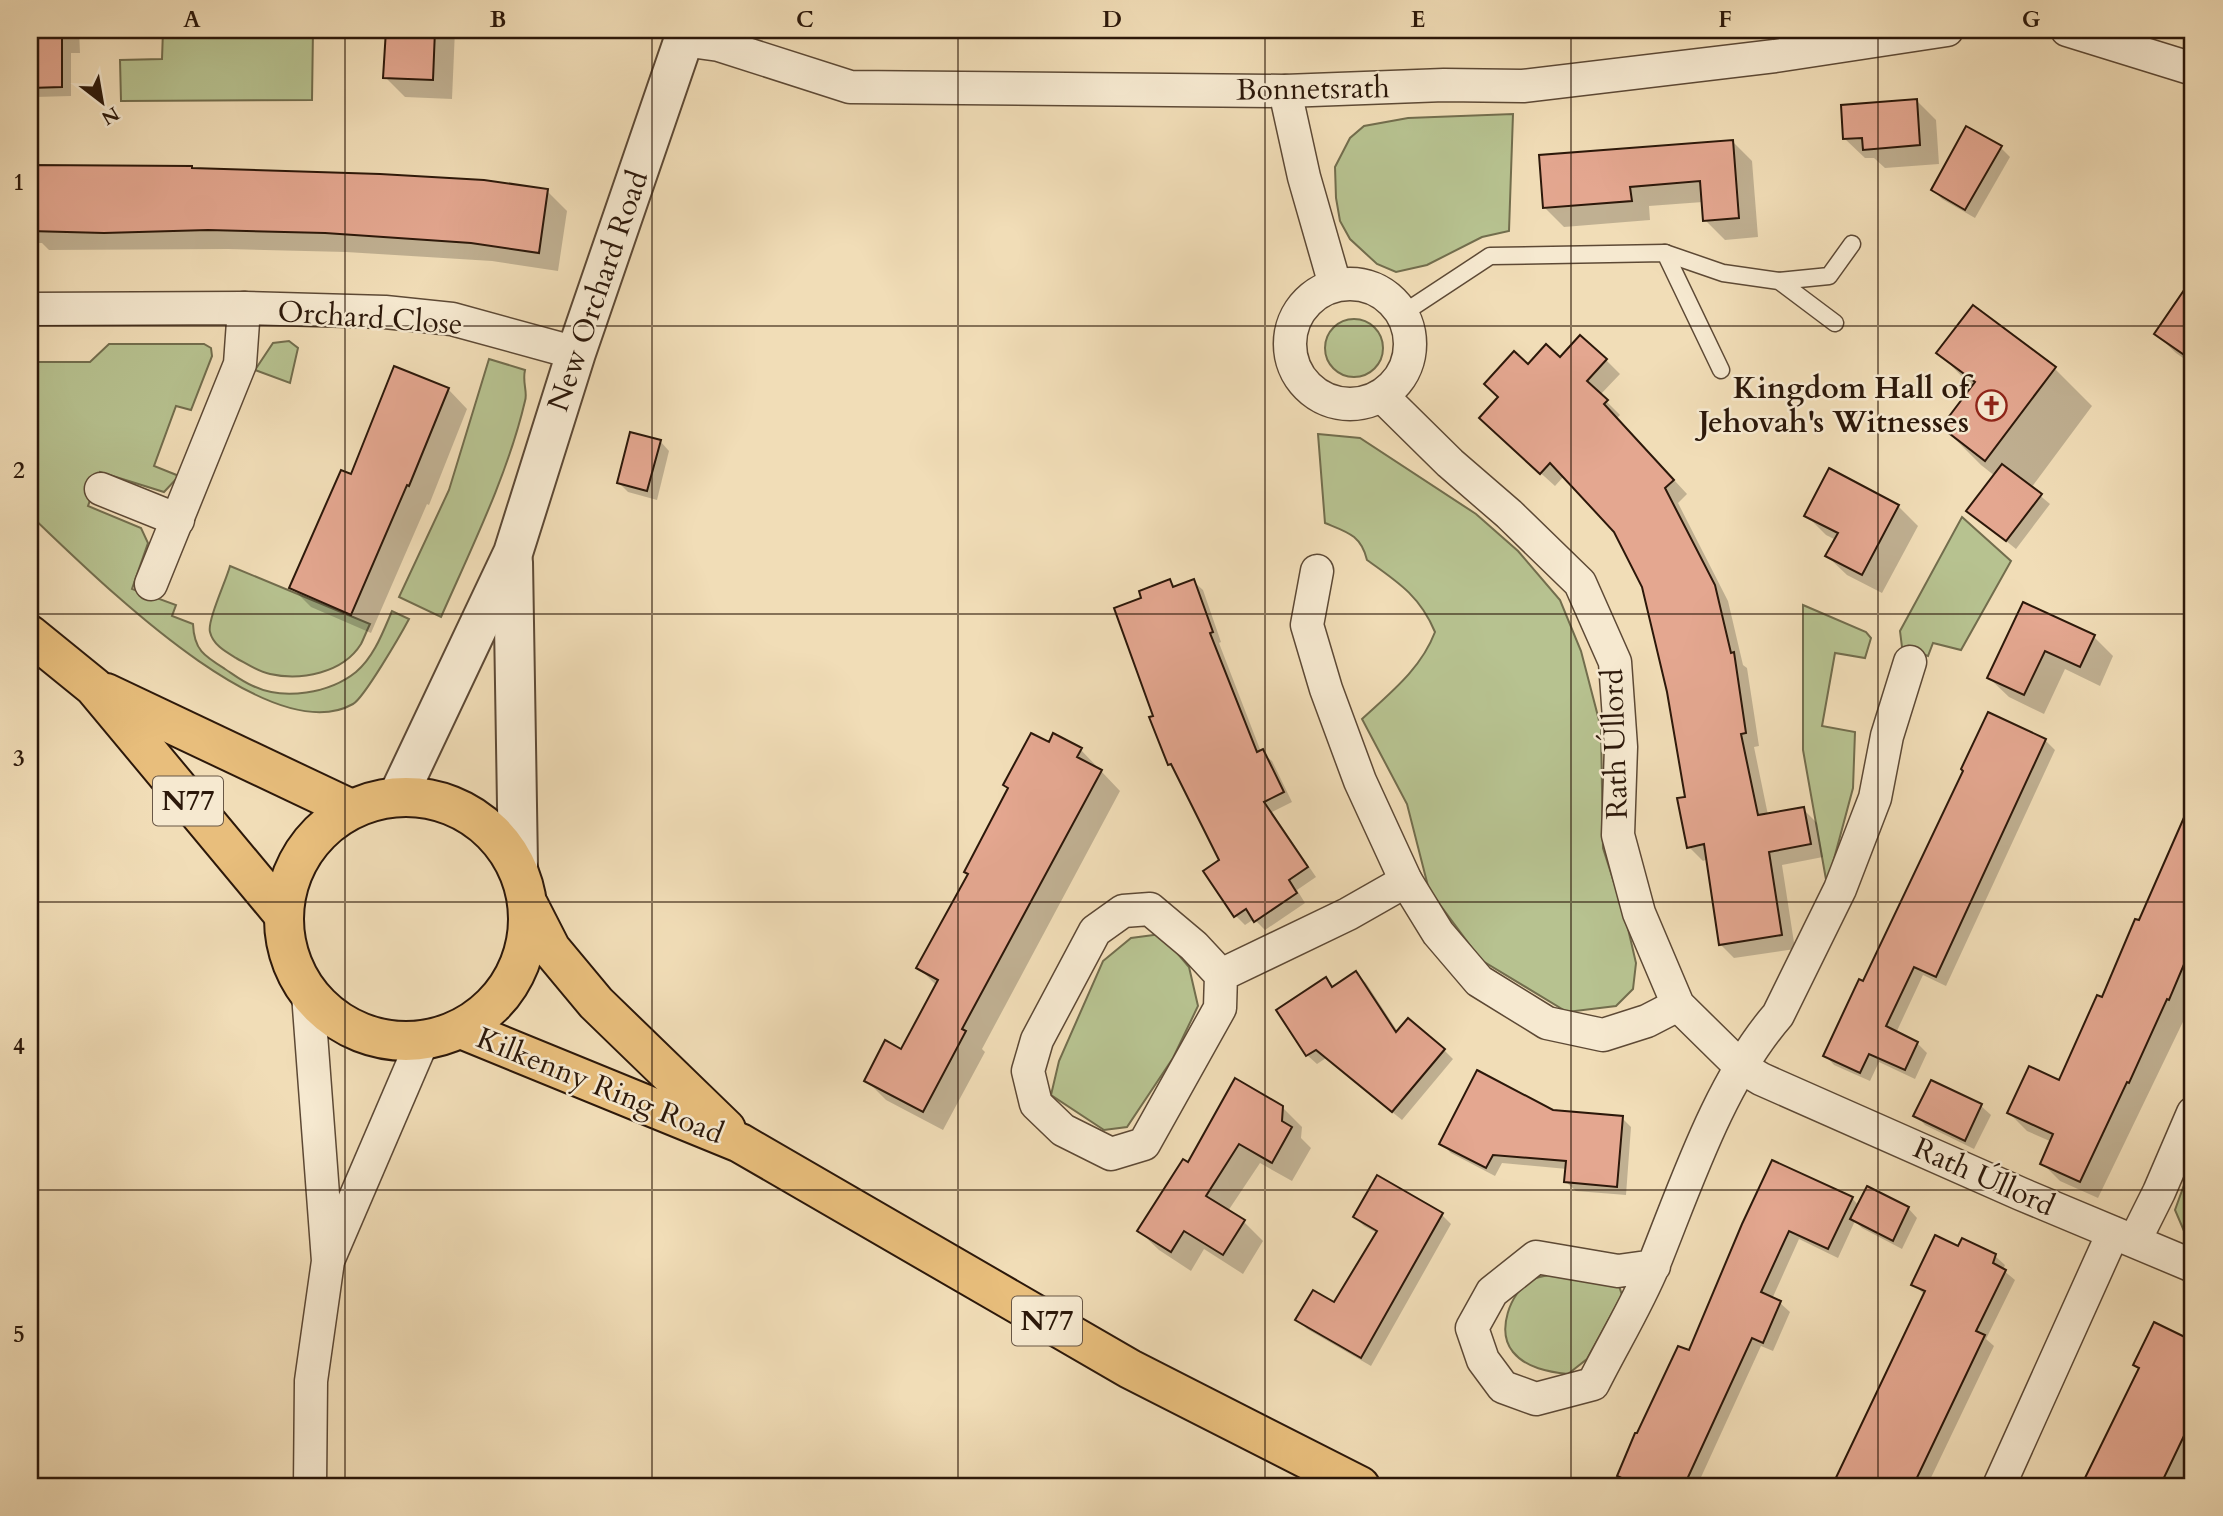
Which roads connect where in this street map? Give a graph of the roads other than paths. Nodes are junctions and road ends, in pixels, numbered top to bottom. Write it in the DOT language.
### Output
graph roads {
  1 [pos="1947,30"];
  2 [pos="2067,30"];
  3 [pos="685,35"];
  4 [pos="2193,69"];
  5 [pos="1285,91"];
  6 [pos="1852,244"];
  7 [pos="1665,253"];
  8 [pos="1779,282"];
  9 [pos="1335,285"];
  10 [pos="244,308"];
  11 [pos="30,309"];
  12 [pos="1402,314"];
  13 [pos="1835,323"];
  14 [pos="576,353"];
  15 [pos="1721,370"];
  16 [pos="1382,396"];
  17 [pos="101,489"];
  18 [pos="178,520"];
  19 [pos="513,553"];
  20 [pos="1317,571"];
  21 [pos="152,583"];
  22 [pos="30,635"];
  23 [pos="1910,662"];
  24 [pos="94,688"];
  25 [pos="398,796"];
  26 [pos="351,809"];
  27 [pos="518,866"];
  28 [pos="1406,881"];
  29 [pos="529,904"];
  30 [pos="282,914"];
  31 [pos="1220,975"];
  32 [pos="308,994"];
  33 [pos="1678,1005"];
  34 [pos="461,1030"];
  35 [pos="422,1042"];
  36 [pos="1741,1067"];
  37 [pos="2193,1113"];
  38 [pos="740,1143"];
  39 [pos="2124,1237"];
  40 [pos="328,1261"];
  41 [pos="1654,1266"];
  42 [pos="2193,1266"];
  43 [pos="310,1486"];
  44 [pos="1360,1486"];
  45 [pos="1999,1486"];
  1 -- 5 [label="street, Bonnetsrath"];
  2 -- 4 [label="street"];
  3 -- 5 [label="street, Bonnetsrath"];
  3 -- 14 [label="street, New Orchard Road"];
  5 -- 9 [label="street"];
  6 -- 8 [label="lane"];
  7 -- 8 [label="lane"];
  7 -- 12 [label="lane"];
  7 -- 15 [label="lane"];
  8 -- 13 [label="lane"];
  9 -- 12 [label="street"];
  9 -- 16 [label="street"];
  10 -- 11 [label="street, Orchard Close"];
  10 -- 14 [label="street, Orchard Close"];
  10 -- 18 [label="street, Orchard Close"];
  12 -- 16 [label="street"];
  14 -- 19 [label="street, New Orchard Road"];
  16 -- 33 [label="street, Rath Úllord"];
  17 -- 18 [label="street"];
  18 -- 21 [label="street, Orchard Close"];
  19 -- 25 [label="street, New Orchard Road"];
  19 -- 27 [label="street, New Orchard Road"];
  20 -- 28 [label="street"];
  22 -- 24 [label="main road, N77"];
  23 -- 36 [label="street"];
  24 -- 26 [label="main road, N77"];
  24 -- 30 [label="main road, N77"];
  25 -- 26 [label="main road, N77"];
  25 -- 27 [label="main road, N77"];
  26 -- 30 [label="main road, N77"];
  27 -- 29 [label="main road, N77"];
  28 -- 31 [label="street"];
  28 -- 33 [label="street"];
  29 -- 34 [label="main road, N77"];
  29 -- 38 [label="main road, Kilkenny Ring Road / N77"];
  30 -- 32 [label="main road, N77"];
  31 -- 31 [label="street"];
  32 -- 35 [label="main road, N77"];
  32 -- 40 [label="street"];
  33 -- 36 [label="street, Rath Úllord"];
  34 -- 35 [label="main road, N77"];
  34 -- 38 [label="main road, Kilkenny Ring Road / N77"];
  35 -- 40 [label="street"];
  36 -- 39 [label="street, Rath Úllord"];
  36 -- 41 [label="street"];
  37 -- 39 [label="street"];
  38 -- 44 [label="main road, Kilkenny Ring Road / N77"];
  39 -- 42 [label="street, Rath Úllord"];
  39 -- 45 [label="street"];
  40 -- 43 [label="street"];
  41 -- 41 [label="street"];
}
